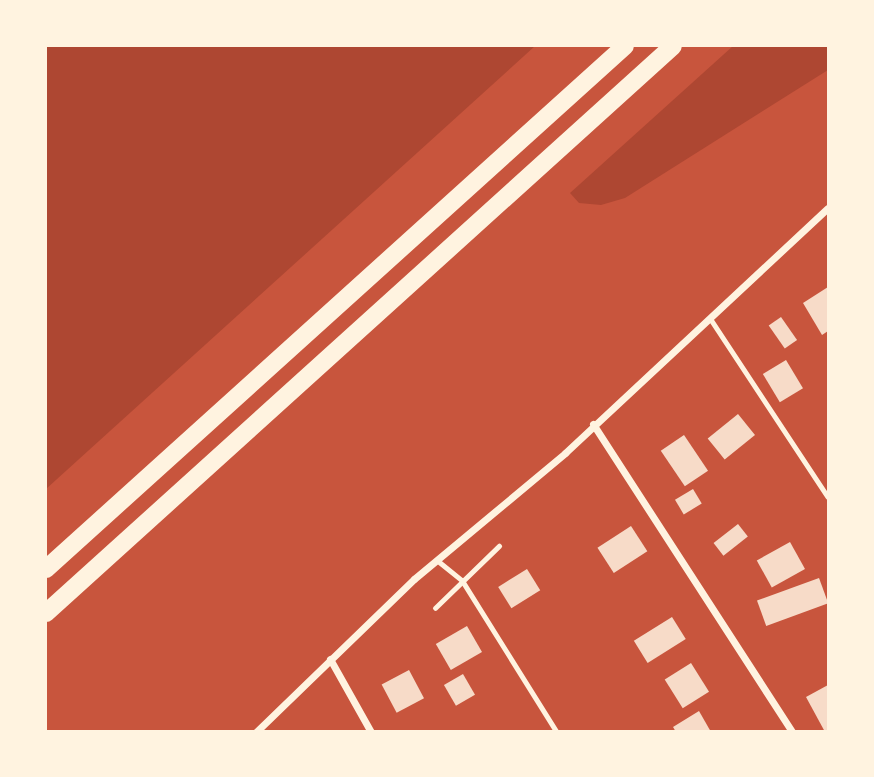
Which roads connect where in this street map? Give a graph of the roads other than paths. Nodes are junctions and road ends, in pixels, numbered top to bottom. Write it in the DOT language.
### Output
graph roads {
  1 [pos="625,46"];
  2 [pos="673,46"];
  3 [pos="828,208"];
  4 [pos="710,318"];
  5 [pos="593,424"];
  6 [pos="828,497"];
  7 [pos="499,546"];
  8 [pos="437,560"];
  9 [pos="46,569"];
  10 [pos="462,580"];
  11 [pos="435,608"];
  12 [pos="46,613"];
  13 [pos="330,659"];
  14 [pos="256,732"];
  15 [pos="371,732"];
  16 [pos="557,732"];
  17 [pos="792,732"];
  1 -- 9 [label="highway"];
  2 -- 12 [label="highway"];
  3 -- 4 [label="street"];
  4 -- 5 [label="street"];
  4 -- 6 [label="lane"];
  5 -- 8 [label="street"];
  5 -- 17 [label="street"];
  7 -- 10 [label="lane"];
  8 -- 10 [label="lane"];
  8 -- 13 [label="street"];
  10 -- 11 [label="lane"];
  10 -- 16 [label="lane"];
  13 -- 14 [label="street"];
  13 -- 15 [label="street"];
}
